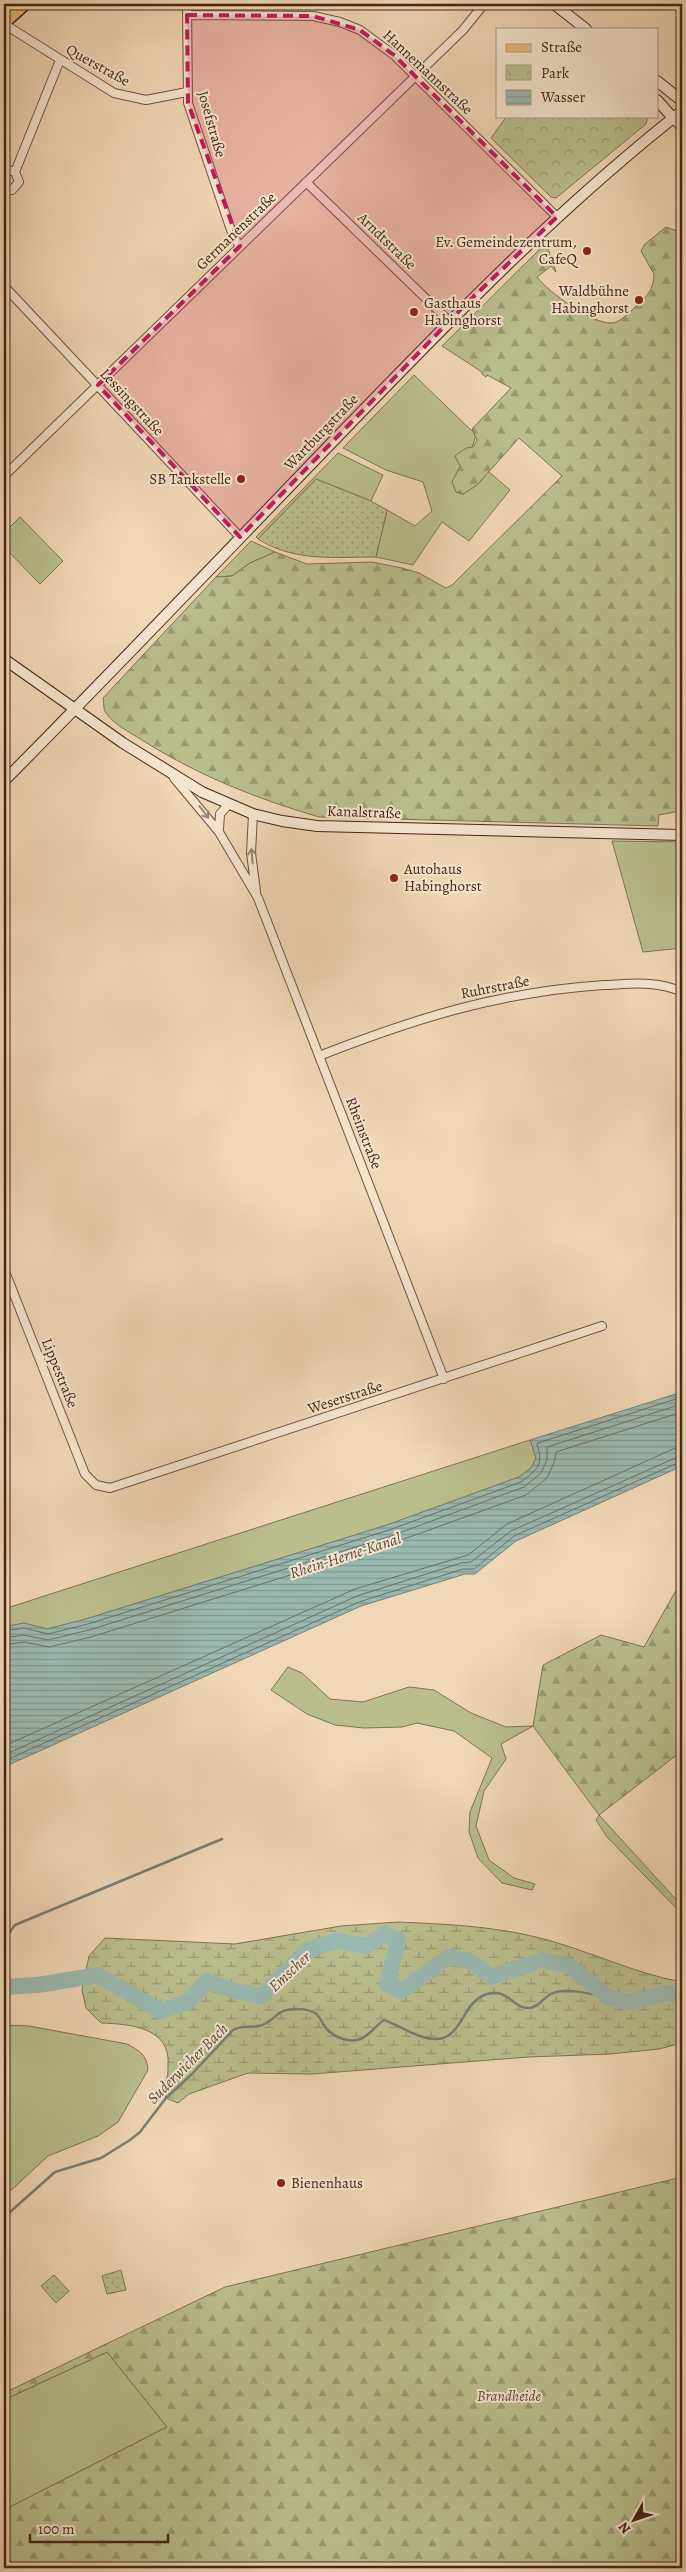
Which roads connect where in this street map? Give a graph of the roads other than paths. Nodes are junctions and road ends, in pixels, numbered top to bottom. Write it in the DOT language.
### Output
graph roads {
  1 [pos="25,4"];
  2 [pos="188,4"];
  3 [pos="484,4"];
  4 [pos="554,4"];
  5 [pos="187,15"];
  6 [pos="4,23"];
  7 [pos="585,28"];
  8 [pos="60,60"];
  9 [pos="415,76"];
  10 [pos="658,82"];
  11 [pos="187,92"];
  12 [pos="658,101"];
  13 [pos="682,101"];
  14 [pos="682,111"];
  15 [pos="673,118"];
  16 [pos="682,129"];
  17 [pos="4,172"];
  18 [pos="15,172"];
  19 [pos="306,182"];
  20 [pos="4,189"];
  21 [pos="557,217"];
  22 [pos="240,246"];
  23 [pos="4,286"];
  24 [pos="449,321"];
  25 [pos="98,385"];
  26 [pos="4,476"];
  27 [pos="240,537"];
  28 [pos="4,659"];
  29 [pos="76,708"];
  30 [pos="172,775"];
  31 [pos="4,781"];
  32 [pos="228,805"];
  33 [pos="253,814"];
  34 [pos="219,832"];
  35 [pos="682,835"];
  36 [pos="258,898"];
  37 [pos="682,992"];
  38 [pos="320,1056"];
  39 [pos="4,1269"];
  40 [pos="602,1326"];
  41 [pos="444,1379"];
  42 [pos="96,1485"];
  1 -- 6 [label="main road"];
  2 -- 5 [label="street, Josefstraße"];
  3 -- 9 [label="street, Germanenstraße"];
  4 -- 7 [label="main road"];
  5 -- 9 [label="street, Hannemannstraße"];
  5 -- 11 [label="street, Josefstraße"];
  6 -- 8 [label="street, Querstraße"];
  8 -- 11 [label="street, Querstraße"];
  8 -- 18 [label="street"];
  9 -- 19 [label="street, Germanenstraße"];
  9 -- 21 [label="street, Hannemannstraße"];
  10 -- 13 [label="main road"];
  11 -- 22 [label="street, Josefstraße"];
  12 -- 15 [label="main road"];
  14 -- 15 [label="main road, Wartburgstraße"];
  15 -- 16 [label="street"];
  15 -- 21 [label="main road, Wartburgstraße"];
  17 -- 18 [label="street"];
  18 -- 20 [label="street"];
  19 -- 22 [label="street, Germanenstraße"];
  19 -- 24 [label="street, Arndtstraße"];
  21 -- 24 [label="main road, Wartburgstraße"];
  22 -- 25 [label="street, Germanenstraße"];
  23 -- 25 [label="street, Lessingstraße"];
  24 -- 27 [label="main road, Wartburgstraße"];
  25 -- 26 [label="street, Germanenstraße"];
  25 -- 27 [label="street, Lessingstraße"];
  27 -- 29 [label="main road, Wartburgstraße"];
  28 -- 29 [label="main road, Kanalstraße"];
  29 -- 30 [label="main road, Kanalstraße"];
  29 -- 31 [label="main road, Wartburgstraße"];
  30 -- 32 [label="main road, Kanalstraße"];
  30 -- 34 [label="street, Rheinstraße, one-way"];
  32 -- 33 [label="main road, Kanalstraße"];
  32 -- 34 [label="street"];
  33 -- 35 [label="main road, Kanalstraße"];
  36 -- 33 [label="street, Rheinstraße, one-way"];
  34 -- 36 [label="street, Rheinstraße"];
  36 -- 38 [label="street, Rheinstraße"];
  37 -- 38 [label="street, Ruhrstraße"];
  38 -- 41 [label="street, Rheinstraße"];
  39 -- 42 [label="street, Lippestraße"];
  40 -- 41 [label="street, Weserstraße"];
  41 -- 42 [label="street, Weserstraße"];
}
